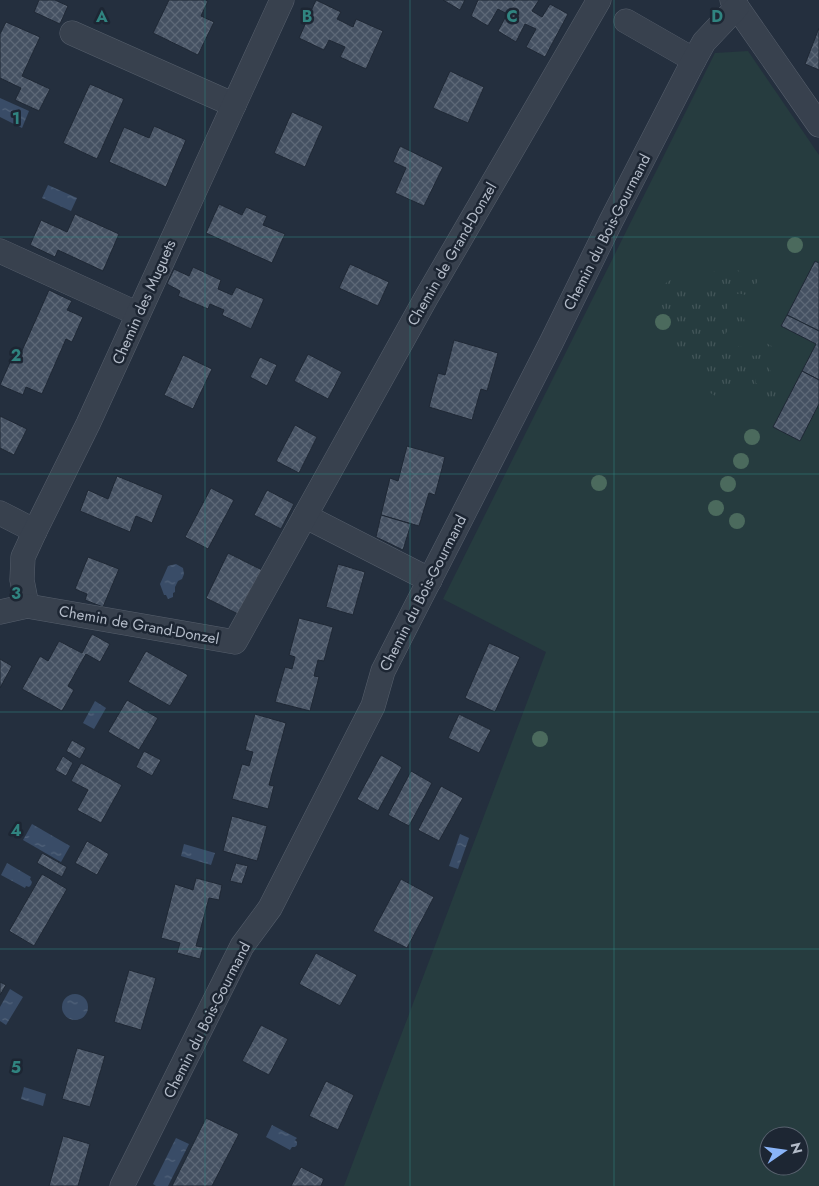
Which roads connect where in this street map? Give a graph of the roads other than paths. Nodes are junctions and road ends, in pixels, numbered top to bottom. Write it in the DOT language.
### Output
graph roads {
  1 [pos="282,0"];
  2 [pos="599,0"];
  3 [pos="734,4"];
  4 [pos="626,21"];
  5 [pos="72,33"];
  6 [pos="694,60"];
  7 [pos="234,105"];
  8 [pos="819,125"];
  9 [pos="0,251"];
  10 [pos="138,314"];
  11 [pos="307,512"];
  12 [pos="0,513"];
  13 [pos="35,531"];
  14 [pos="430,580"];
  15 [pos="27,606"];
  16 [pos="0,612"];
  17 [pos="122,1186"];
  1 -- 7 [label="street, Chemin des Muguets"];
  2 -- 11 [label="street, Chemin de Grand-Donzel"];
  3 -- 6 [label="street, Chemin du Bois-Gourmand"];
  3 -- 8 [label="street"];
  4 -- 6 [label="street"];
  5 -- 7 [label="street"];
  6 -- 14 [label="street, Chemin du Bois-Gourmand"];
  7 -- 10 [label="street, Chemin des Muguets"];
  9 -- 10 [label="street"];
  10 -- 13 [label="street, Chemin des Muguets"];
  11 -- 14 [label="street"];
  11 -- 15 [label="street, Chemin de Grand-Donzel"];
  12 -- 13 [label="street"];
  13 -- 15 [label="street, Chemin des Muguets"];
  14 -- 17 [label="street, Chemin du Bois-Gourmand"];
  15 -- 16 [label="street, Chemin de Grand-Donzel"];
}
